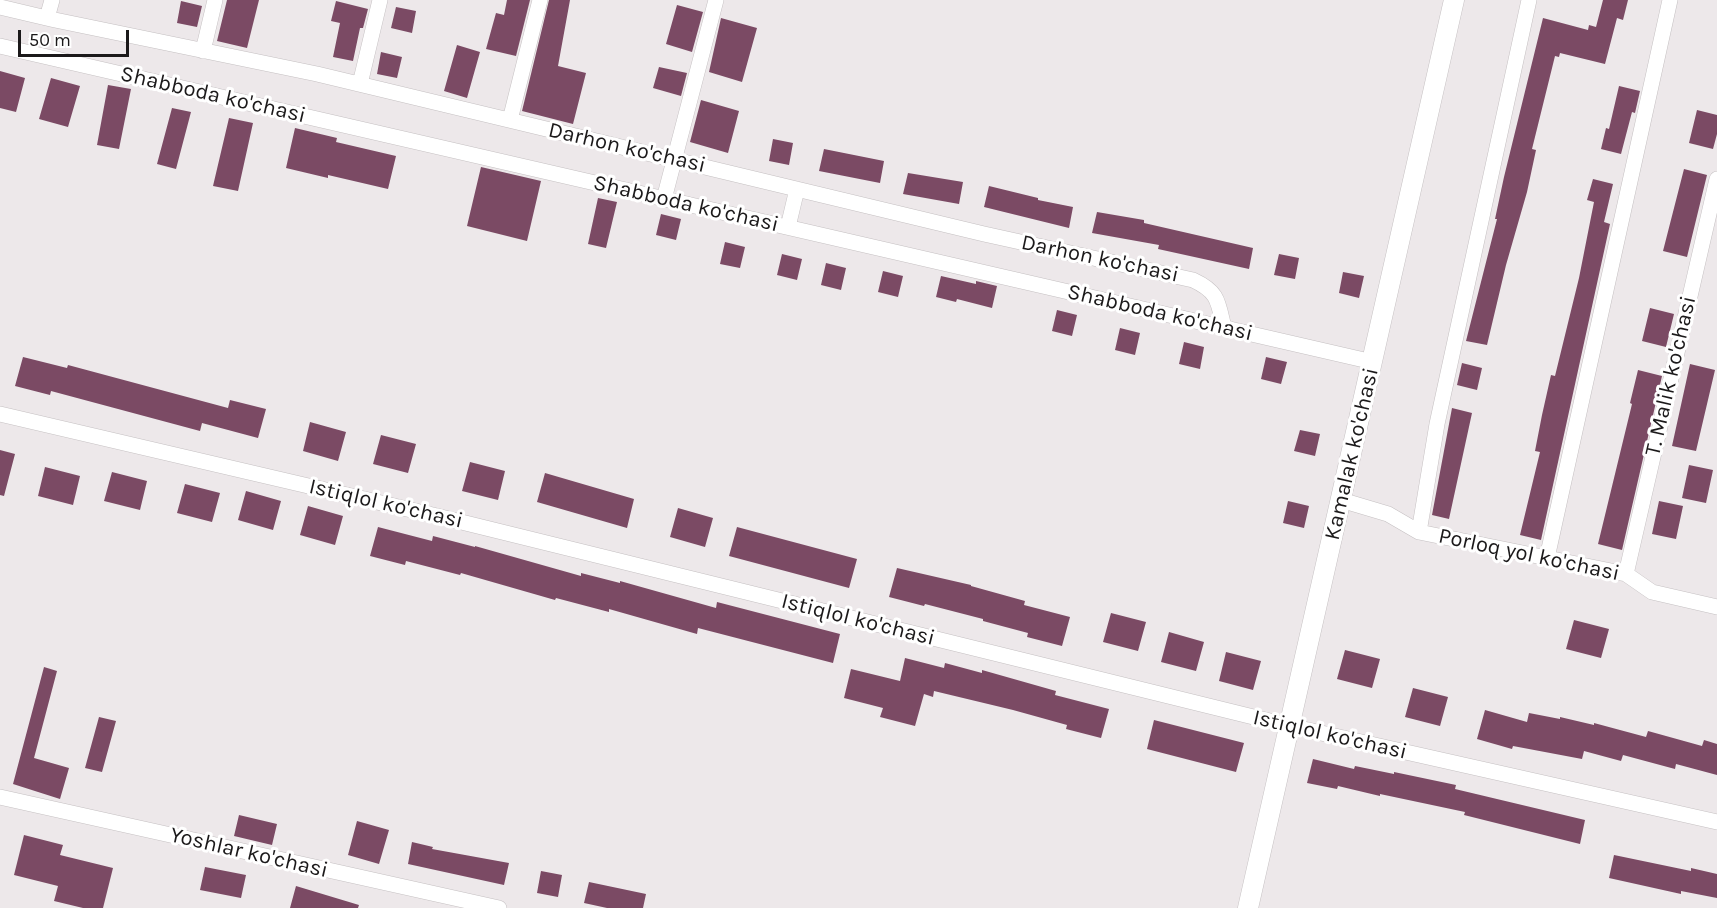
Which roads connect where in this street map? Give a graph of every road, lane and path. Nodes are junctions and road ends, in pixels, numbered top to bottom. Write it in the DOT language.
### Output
graph roads {
  1 [pos="52,0"];
  2 [pos="215,0"];
  3 [pos="380,0"];
  4 [pos="540,0"];
  5 [pos="716,0"];
  6 [pos="1454,0"];
  7 [pos="1529,0"];
  8 [pos="1670,0"];
  9 [pos="0,7"];
  10 [pos="47,18"];
  11 [pos="0,46"];
  12 [pos="203,51"];
  13 [pos="360,84"];
  14 [pos="510,120"];
  15 [pos="674,159"];
  16 [pos="1717,179"];
  17 [pos="797,189"];
  18 [pos="664,199"];
  19 [pos="788,227"];
  20 [pos="1224,328"];
  21 [pos="1373,362"];
  22 [pos="0,414"];
  23 [pos="1341,500"];
  24 [pos="1419,532"];
  25 [pos="1547,558"];
  26 [pos="1626,574"];
  27 [pos="1717,607"];
  28 [pos="1290,726"];
  29 [pos="0,797"];
  30 [pos="1717,822"];
  31 [pos="499,908"];
  32 [pos="1248,908"];
  1 -- 10 [label="street"];
  2 -- 12 [label="street"];
  3 -- 13 [label="street"];
  4 -- 14 [label="street"];
  5 -- 15 [label="street"];
  6 -- 21 [label="main road, Kamalak ko'chasi"];
  7 -- 24 [label="street"];
  8 -- 25 [label="street"];
  9 -- 10 [label="street, Darhon ko'chasi"];
  10 -- 12 [label="street, Darhon ko'chasi"];
  11 -- 18 [label="street, Shabboda ko'chasi"];
  12 -- 13 [label="street, Darhon ko'chasi"];
  13 -- 14 [label="street, Darhon ko'chasi"];
  14 -- 15 [label="street, Darhon ko'chasi"];
  15 -- 17 [label="street, Darhon ko'chasi"];
  15 -- 18 [label="street"];
  16 -- 26 [label="street, T. Malik ko'chasi"];
  17 -- 19 [label="street"];
  17 -- 20 [label="street, Darhon ko'chasi"];
  18 -- 19 [label="street, Shabboda ko'chasi"];
  19 -- 20 [label="street, Shabboda ko'chasi"];
  20 -- 21 [label="street, Shabboda ko'chasi"];
  21 -- 23 [label="main road, Kamalak ko'chasi"];
  22 -- 28 [label="street, Istiqlol ko'chasi"];
  23 -- 24 [label="street, Porloq yol ko'chasi"];
  23 -- 28 [label="main road, Kamalak ko'chasi"];
  24 -- 25 [label="street, Porloq yol ko'chasi"];
  25 -- 26 [label="street, Porloq yol ko'chasi"];
  26 -- 27 [label="street, Porloq yol ko'chasi"];
  28 -- 30 [label="street, Istiqlol ko'chasi"];
  28 -- 32 [label="main road, Kamalak ko'chasi"];
  29 -- 31 [label="street, Yoshlar ko'chasi"];
}
